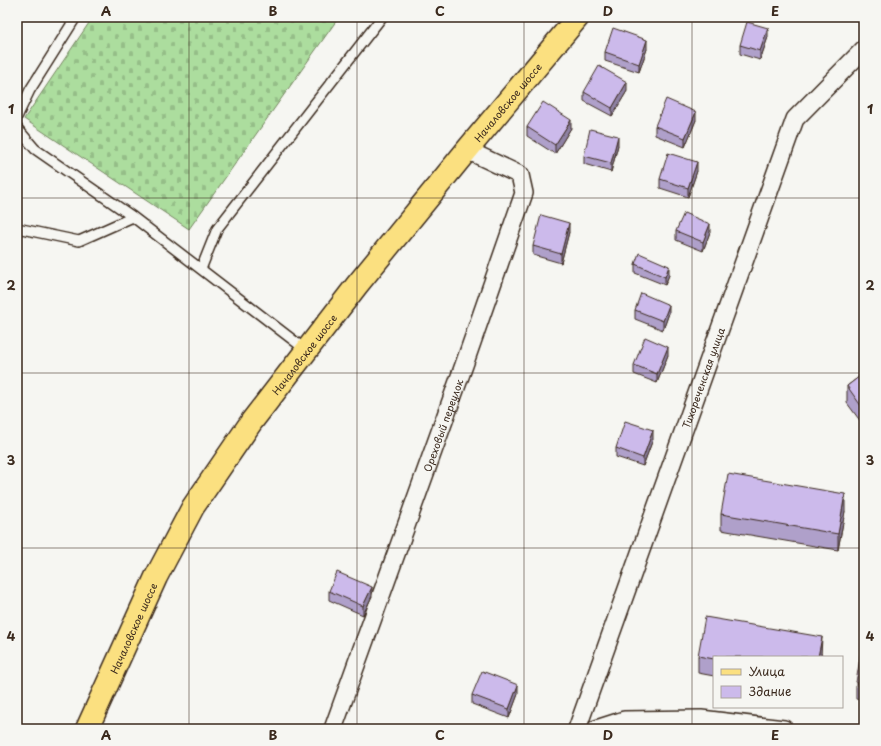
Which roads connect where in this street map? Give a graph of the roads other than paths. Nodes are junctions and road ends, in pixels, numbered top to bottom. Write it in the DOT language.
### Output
graph roads {
  1 [pos="76,17"];
  2 [pos="382,17"];
  3 [pos="578,17"];
  4 [pos="864,49"];
  5 [pos="17,118"];
  6 [pos="17,128"];
  7 [pos="467,150"];
  8 [pos="133,217"];
  9 [pos="17,228"];
  10 [pos="201,268"];
  11 [pos="306,350"];
  12 [pos="87,729"];
  13 [pos="334,729"];
  14 [pos="577,729"];
  15 [pos="596,729"];
  16 [pos="784,729"];
  1 -- 5 [label="lane"];
  2 -- 10 [label="lane"];
  3 -- 7 [label="main road, Началовское шоссе"];
  4 -- 14 [label="street, Тихореченская улица"];
  6 -- 8 [label="lane"];
  7 -- 11 [label="main road, Началовское шоссе"];
  7 -- 13 [label="street, Ореховый переулок"];
  8 -- 9 [label="lane"];
  8 -- 10 [label="lane"];
  10 -- 11 [label="lane"];
  11 -- 12 [label="main road, Началовское шоссе"];
  15 -- 16 [label="street"];
}
